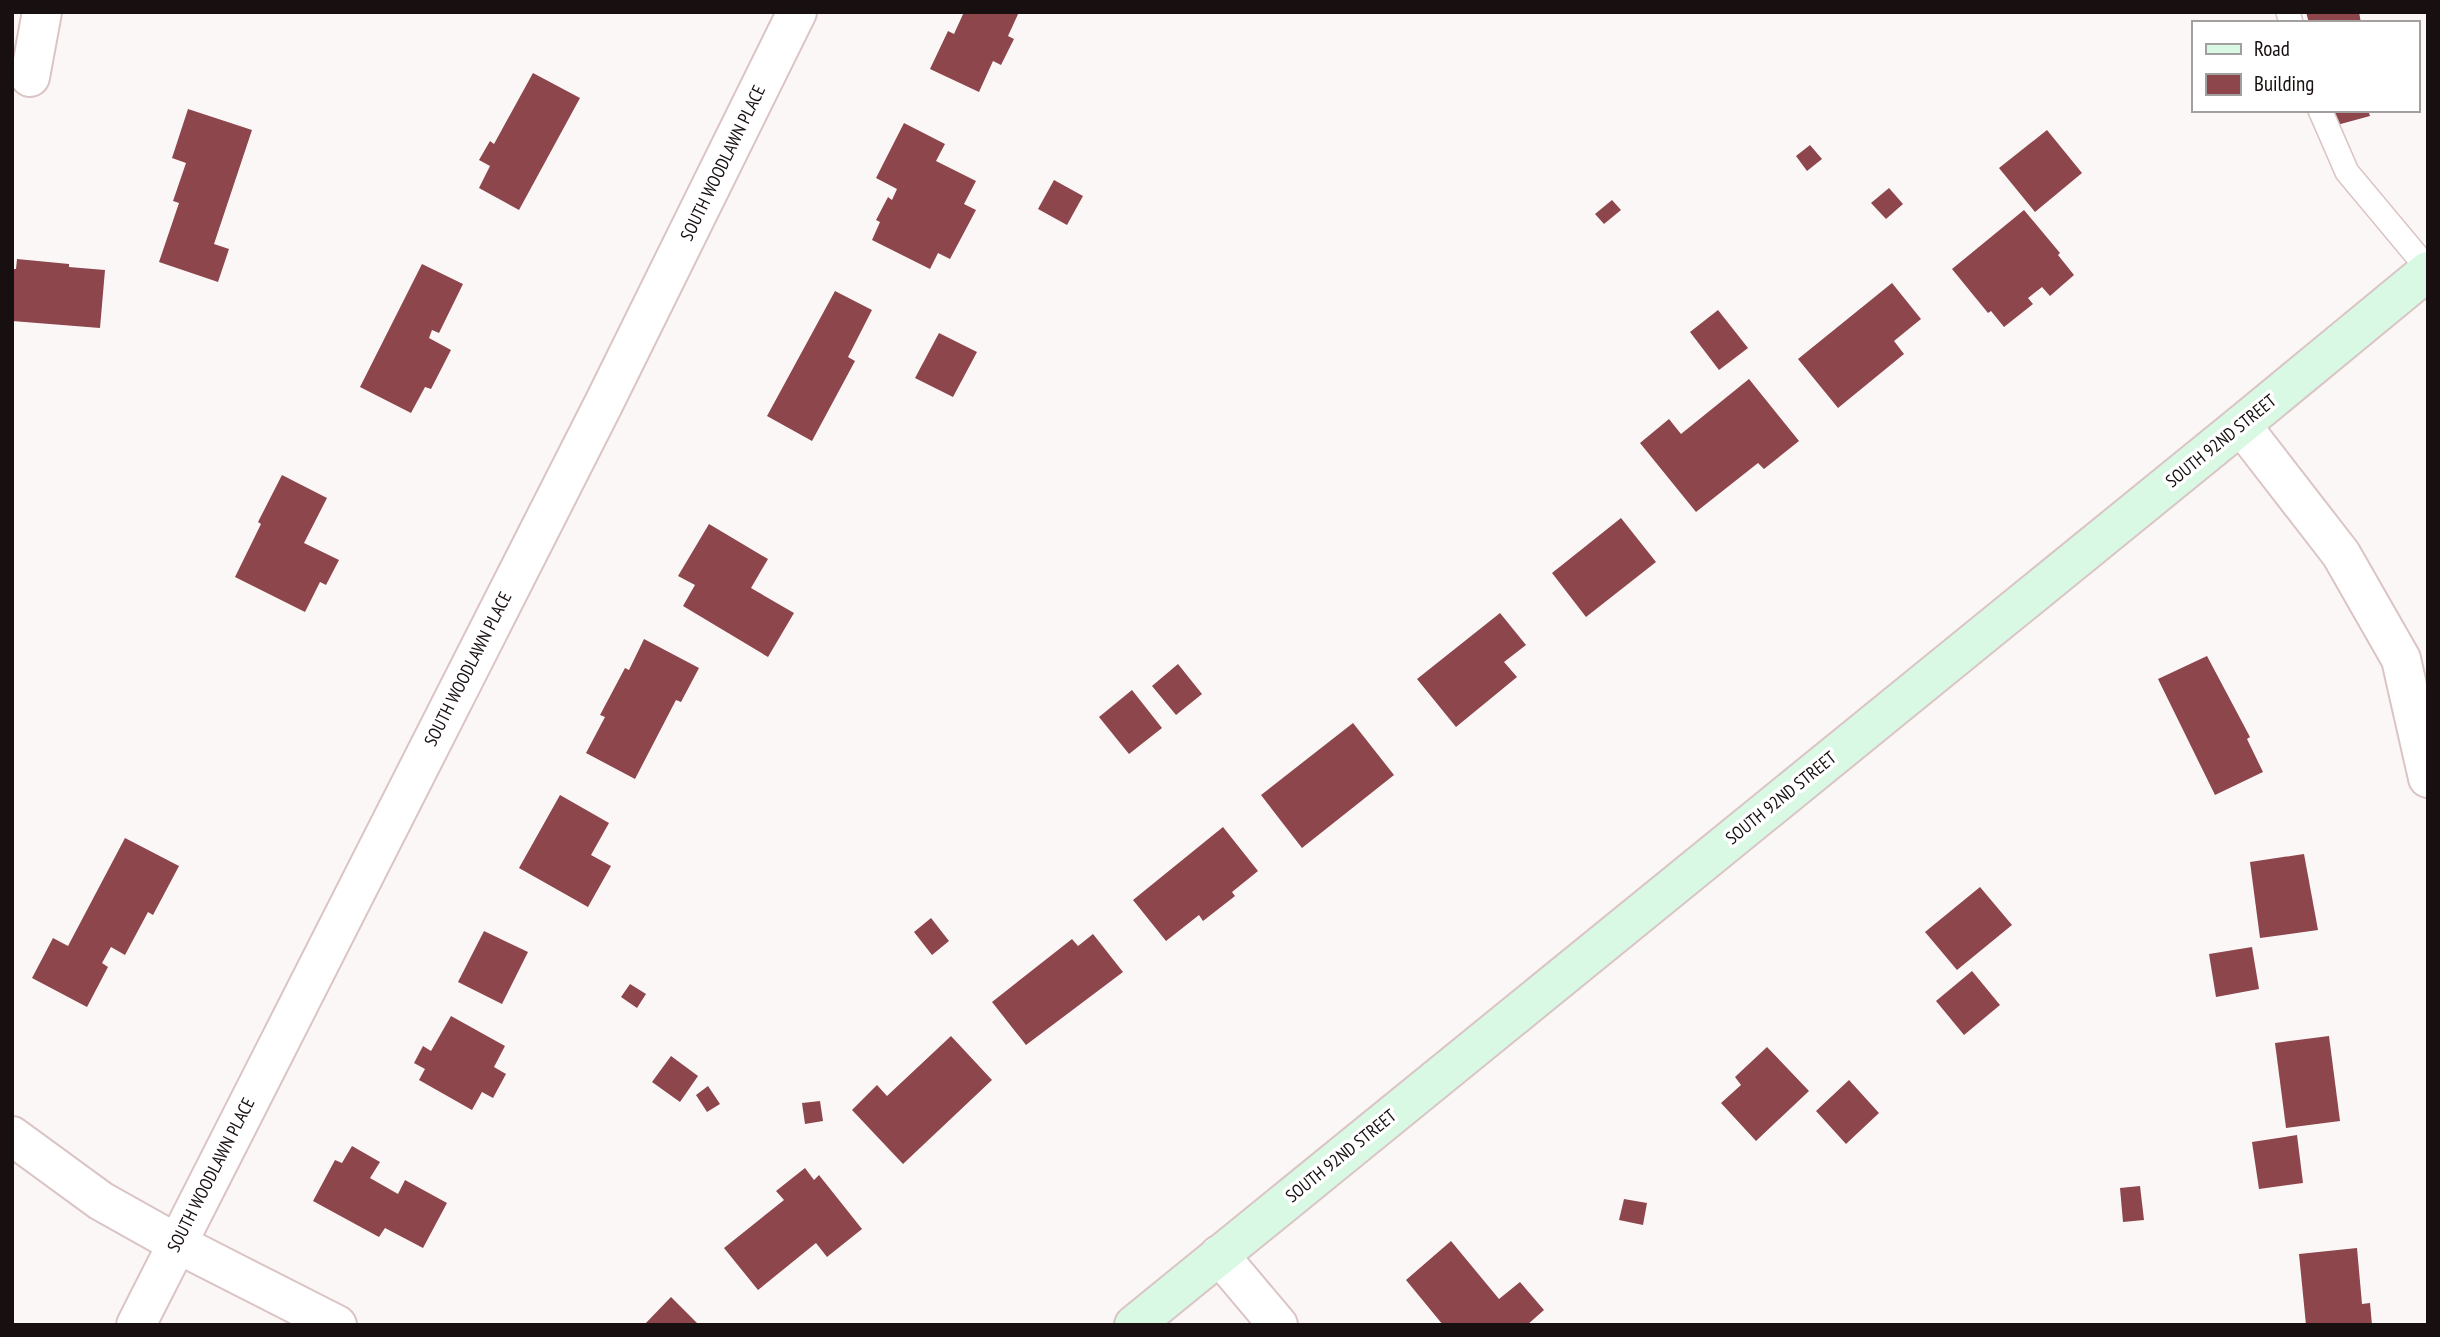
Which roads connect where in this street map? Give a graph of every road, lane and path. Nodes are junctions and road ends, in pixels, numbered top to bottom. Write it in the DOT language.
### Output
graph roads {
  1 [pos="42,12"];
  2 [pos="797,12"];
  3 [pos="30,78"];
  4 [pos="2321,112"];
  5 [pos="2428,270"];
  6 [pos="2241,425"];
  7 [pos="2428,778"];
  8 [pos="12,1136"];
  9 [pos="176,1243"];
  10 [pos="1219,1255"];
  11 [pos="136,1325"];
  12 [pos="337,1325"];
  13 [pos="1134,1325"];
  14 [pos="1278,1325"];
  1 -- 3 [label="street"];
  2 -- 9 [label="street, SOUTH WOODLAWN PLACE"];
  4 -- 5 [label="lane"];
  5 -- 6 [label="main road, SOUTH 92ND STREET"];
  6 -- 7 [label="street"];
  6 -- 10 [label="main road, SOUTH 92ND STREET"];
  8 -- 9 [label="street"];
  9 -- 11 [label="street, SOUTH WOODLAWN PLACE"];
  9 -- 12 [label="street"];
  10 -- 13 [label="main road, SOUTH 92ND STREET"];
  10 -- 14 [label="street"];
}
